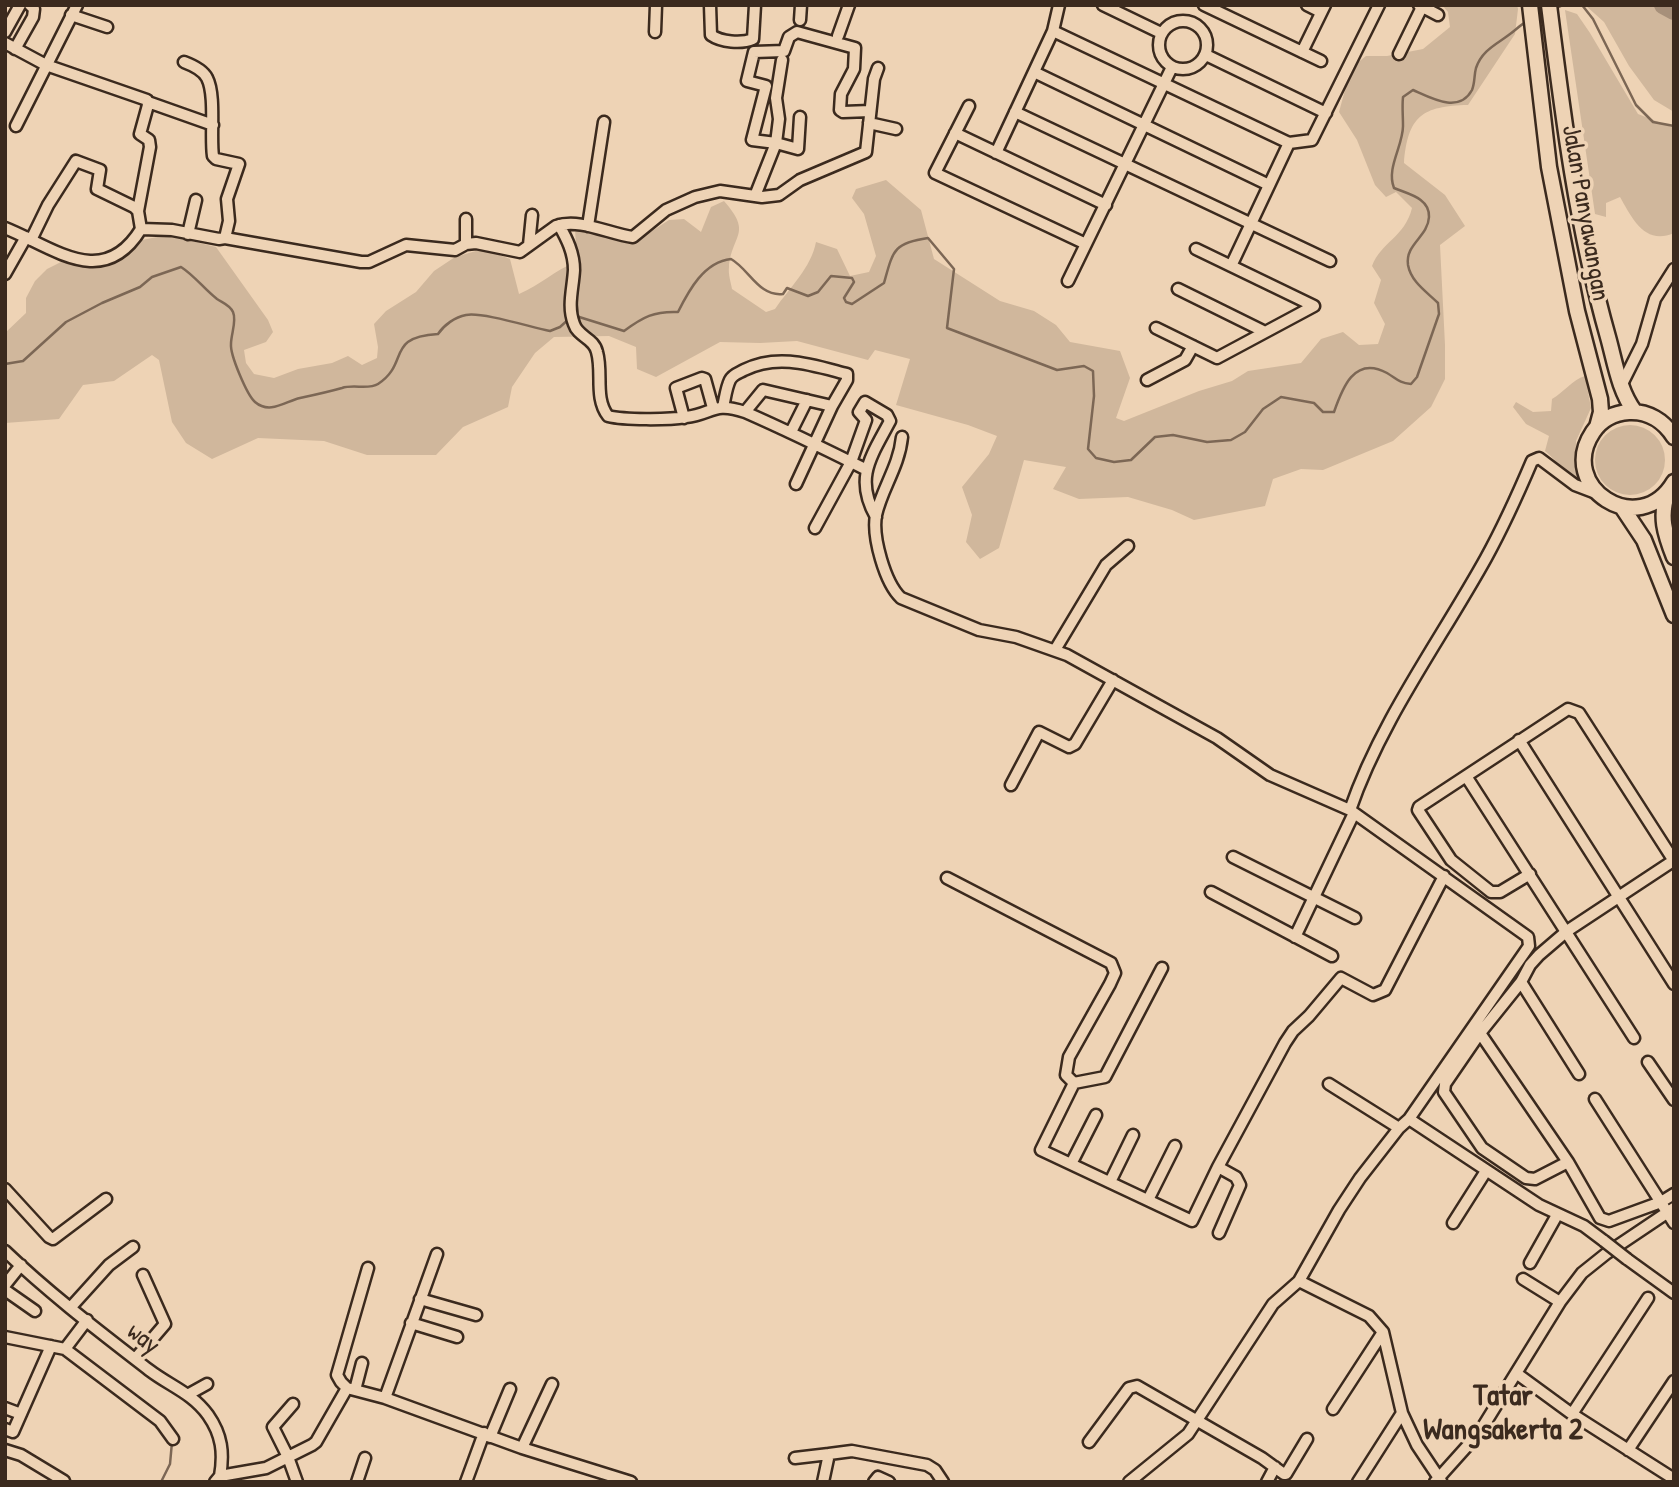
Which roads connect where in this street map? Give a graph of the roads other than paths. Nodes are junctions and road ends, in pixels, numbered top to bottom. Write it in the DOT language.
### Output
graph roads {
  1 [pos="20,5"];
  2 [pos="30,5"];
  3 [pos="656,5"];
  4 [pos="710,5"];
  5 [pos="755,5"];
  6 [pos="801,5"];
  7 [pos="849,5"];
  8 [pos="1059,5"];
  9 [pos="1103,5"];
  10 [pos="1203,5"];
  11 [pos="1307,5"];
  12 [pos="1378,5"];
  13 [pos="1530,5"];
  14 [pos="1549,5"];
  15 [pos="1420,6"];
  16 [pos="1323,9"];
  17 [pos="74,10"];
  18 [pos="1438,15"];
  19 [pos="800,20"];
  20 [pos="1193,22"];
  21 [pos="107,27"];
  22 [pos="1053,31"];
  23 [pos="5,32"];
  24 [pos="655,32"];
  25 [pos="1161,33"];
  26 [pos="838,36"];
  27 [pos="10,46"];
  28 [pos="1302,52"];
  29 [pos="1399,54"];
  30 [pos="1206,55"];
  31 [pos="782,60"];
  32 [pos="1321,61"];
  33 [pos="184,62"];
  34 [pos="46,65"];
  35 [pos="1172,67"];
  36 [pos="878,68"];
  37 [pos="1034,72"];
  38 [pos="1164,84"];
  39 [pos="148,102"];
  40 [pos="969,106"];
  41 [pos="870,111"];
  42 [pos="1016,112"];
  43 [pos="1326,113"];
  44 [pos="800,117"];
  45 [pos="604,122"];
  46 [pos="869,123"];
  47 [pos="213,125"];
  48 [pos="1144,125"];
  49 [pos="16,126"];
  50 [pos="895,129"];
  51 [pos="955,133"];
  52 [pos="776,143"];
  53 [pos="1289,144"];
  54 [pos="996,153"];
  55 [pos="1125,164"];
  56 [pos="1269,185"];
  57 [pos="755,196"];
  58 [pos="196,200"];
  59 [pos="1106,205"];
  60 [pos="138,211"];
  61 [pos="532,215"];
  62 [pos="466,219"];
  63 [pos="1251,224"];
  64 [pos="559,225"];
  65 [pos="588,226"];
  66 [pos="5,228"];
  67 [pos="141,229"];
  68 [pos="188,234"];
  69 [pos="225,238"];
  70 [pos="28,239"];
  71 [pos="467,244"];
  72 [pos="1086,244"];
  73 [pos="528,245"];
  74 [pos="1196,249"];
  75 [pos="1330,261"];
  76 [pos="1231,266"];
  77 [pos="1674,269"];
  78 [pos="5,274"];
  79 [pos="1068,281"];
  80 [pos="1178,289"];
  81 [pos="1156,328"];
  82 [pos="1265,332"];
  83 [pos="1193,346"];
  84 [pos="1147,380"];
  85 [pos="1621,386"];
  86 [pos="807,400"];
  87 [pos="832,406"];
  88 [pos="718,407"];
  89 [pos="745,412"];
  90 [pos="1635,412"];
  91 [pos="684,418"];
  92 [pos="1597,427"];
  93 [pos="791,432"];
  94 [pos="902,437"];
  95 [pos="1674,437"];
  96 [pos="815,444"];
  97 [pos="851,462"];
  98 [pos="865,469"];
  99 [pos="796,484"];
  100 [pos="1671,486"];
  101 [pos="1597,494"];
  102 [pos="1622,507"];
  103 [pos="876,517"];
  104 [pos="814,528"];
  105 [pos="1128,546"];
  106 [pos="1674,557"];
  107 [pos="1674,615"];
  108 [pos="1055,650"];
  109 [pos="1113,680"];
  110 [pos="1519,740"];
  111 [pos="1466,776"];
  112 [pos="1011,785"];
  113 [pos="1352,812"];
  114 [pos="1233,857"];
  115 [pos="1674,861"];
  116 [pos="1530,874"];
  117 [pos="1444,876"];
  118 [pos="947,878"];
  119 [pos="1211,892"];
  120 [pos="1619,897"];
  121 [pos="1313,898"];
  122 [pos="1355,918"];
  123 [pos="1567,931"];
  124 [pos="1295,937"];
  125 [pos="1332,956"];
  126 [pos="1161,968"];
  127 [pos="1521,982"];
  128 [pos="1674,984"];
  129 [pos="1480,1033"];
  130 [pos="1634,1038"];
  131 [pos="1648,1062"];
  132 [pos="1579,1074"];
  133 [pos="1074,1083"];
  134 [pos="1329,1084"];
  135 [pos="1595,1099"];
  136 [pos="1674,1100"];
  137 [pos="1096,1115"];
  138 [pos="1409,1119"];
  139 [pos="1399,1128"];
  140 [pos="1133,1135"];
  141 [pos="1175,1146"];
  142 [pos="1568,1163"];
  143 [pos="1072,1164"];
  144 [pos="1218,1167"];
  145 [pos="1486,1171"];
  146 [pos="1110,1182"];
  147 [pos="5,1189"];
  148 [pos="1674,1194"];
  149 [pos="106,1199"];
  150 [pos="1148,1200"];
  151 [pos="1667,1207"];
  152 [pos="1557,1214"];
  153 [pos="1454,1223"];
  154 [pos="1674,1223"];
  155 [pos="1219,1233"];
  156 [pos="133,1247"];
  157 [pos="5,1251"];
  158 [pos="437,1254"];
  159 [pos="1530,1263"];
  160 [pos="20,1265"];
  161 [pos="368,1268"];
  162 [pos="143,1275"];
  163 [pos="1524,1279"];
  164 [pos="1303,1283"];
  165 [pos="5,1285"];
  166 [pos="5,1290"];
  167 [pos="1674,1293"];
  168 [pos="1648,1298"];
  169 [pos="420,1299"];
  170 [pos="1560,1302"];
  171 [pos="71,1307"];
  172 [pos="34,1311"];
  173 [pos="476,1315"];
  174 [pos="87,1320"];
  175 [pos="411,1323"];
  176 [pos="1382,1332"];
  177 [pos="5,1337"];
  178 [pos="457,1337"];
  179 [pos="51,1346"];
  180 [pos="65,1349"];
  181 [pos="135,1359"];
  182 [pos="362,1363"];
  183 [pos="1516,1373"];
  184 [pos="1674,1381"];
  185 [pos="207,1384"];
  186 [pos="552,1384"];
  187 [pos="351,1389"];
  188 [pos="510,1389"];
  189 [pos="189,1394"];
  190 [pos="385,1398"];
  191 [pos="293,1404"];
  192 [pos="5,1408"];
  193 [pos="1333,1409"];
  194 [pos="1402,1413"];
  195 [pos="21,1414"];
  196 [pos="1572,1414"];
  197 [pos="1197,1420"];
  198 [pos="5,1429"];
  199 [pos="487,1435"];
  200 [pos="173,1439"];
  201 [pos="1307,1439"];
  202 [pos="1089,1441"];
  203 [pos="522,1448"];
  204 [pos="5,1450"];
  205 [pos="1628,1450"];
  206 [pos="829,1454"];
  207 [pos="288,1457"];
  208 [pos="365,1458"];
  209 [pos="795,1458"];
  210 [pos="1275,1467"];
  211 [pos="217,1479"];
  212 [pos="1674,1479"];
  213 [pos="1438,1480"];
  214 [pos="64,1481"];
  215 [pos="297,1482"];
  216 [pos="357,1482"];
  217 [pos="466,1482"];
  218 [pos="631,1482"];
  219 [pos="823,1482"];
  220 [pos="874,1482"];
  221 [pos="889,1482"];
  222 [pos="943,1482"];
  223 [pos="1129,1482"];
  224 [pos="1267,1482"];
  225 [pos="1358,1482"];
  1 -- 23 [label="street"];
  2 -- 27 [label="street"];
  3 -- 24 [label="street"];
  4 -- 5 [label="street"];
  6 -- 19 [label="street"];
  7 -- 26 [label="street"];
  8 -- 22 [label="street"];
  9 -- 25 [label="street"];
  10 -- 20 [label="street"];
  10 -- 28 [label="street"];
  11 -- 16 [label="street"];
  12 -- 43 [label="street"];
  13 -- 92 [label="main road, Jalan Panyawangan"];
  14 -- 85 [label="main road, Jalan Panyawangan"];
  15 -- 18 [label="street"];
  15 -- 29 [label="street"];
  16 -- 28 [label="street"];
  17 -- 21 [label="street"];
  17 -- 34 [label="street"];
  20 -- 25 [label="street"];
  20 -- 30 [label="street"];
  22 -- 37 [label="street"];
  22 -- 38 [label="street"];
  25 -- 35 [label="street"];
  27 -- 34 [label="street"];
  28 -- 32 [label="street"];
  30 -- 35 [label="street"];
  30 -- 43 [label="street"];
  31 -- 52 [label="street"];
  33 -- 47 [label="street"];
  34 -- 39 [label="street"];
  34 -- 49 [label="street"];
  35 -- 38 [label="street"];
  36 -- 41 [label="street"];
  37 -- 42 [label="street"];
  37 -- 48 [label="street"];
  38 -- 48 [label="street"];
  38 -- 53 [label="street"];
  39 -- 47 [label="street"];
  39 -- 60 [label="street"];
  40 -- 51 [label="street"];
  41 -- 46 [label="street"];
  41 -- 52 [label="street"];
  42 -- 54 [label="street"];
  42 -- 55 [label="street"];
  43 -- 53 [label="street"];
  44 -- 52 [label="street"];
  45 -- 65 [label="street"];
  46 -- 50 [label="street"];
  46 -- 57 [label="street"];
  47 -- 69 [label="street"];
  48 -- 55 [label="street"];
  48 -- 56 [label="street"];
  51 -- 54 [label="street"];
  51 -- 72 [label="street"];
  52 -- 57 [label="street"];
  53 -- 56 [label="street"];
  54 -- 59 [label="street"];
  55 -- 59 [label="street"];
  55 -- 63 [label="street"];
  56 -- 63 [label="street"];
  57 -- 65 [label="street"];
  58 -- 68 [label="street"];
  59 -- 72 [label="street"];
  60 -- 67 [label="street"];
  60 -- 70 [label="street"];
  61 -- 73 [label="street"];
  62 -- 71 [label="street"];
  63 -- 75 [label="street"];
  63 -- 76 [label="street"];
  64 -- 65 [label="street"];
  64 -- 73 [label="street"];
  64 -- 91 [label="street"];
  66 -- 70 [label="street"];
  67 -- 68 [label="street"];
  67 -- 70 [label="street"];
  68 -- 69 [label="street"];
  69 -- 71 [label="street"];
  70 -- 78 [label="street"];
  71 -- 73 [label="street"];
  72 -- 79 [label="street"];
  74 -- 76 [label="street"];
  76 -- 82 [label="street"];
  77 -- 85 [label="street"];
  80 -- 82 [label="street"];
  81 -- 83 [label="street"];
  82 -- 83 [label="street"];
  83 -- 84 [label="street"];
  85 -- 90 [label="main road, Jalan Panyawangan"];
  86 -- 87 [label="street"];
  86 -- 89 [label="street"];
  86 -- 93 [label="street"];
  87 -- 88 [label="street"];
  87 -- 96 [label="street"];
  88 -- 89 [label="street"];
  88 -- 91 [label="street"];
  88 -- 91 [label="street"];
  89 -- 93 [label="street"];
  90 -- 92 [label="main road"];
  90 -- 95 [label="main road"];
  92 -- 101 [label="main road"];
  93 -- 96 [label="street"];
  94 -- 103 [label="street"];
  96 -- 97 [label="street"];
  96 -- 99 [label="street"];
  97 -- 98 [label="street"];
  97 -- 98 [label="street"];
  97 -- 104 [label="street"];
  98 -- 103 [label="street"];
  100 -- 102 [label="main road"];
  100 -- 106 [label="main road"];
  101 -- 102 [label="main road"];
  101 -- 113 [label="street"];
  102 -- 107 [label="main road"];
  103 -- 108 [label="street"];
  105 -- 108 [label="street"];
  108 -- 109 [label="street"];
  109 -- 112 [label="street"];
  109 -- 113 [label="street"];
  110 -- 111 [label="street"];
  110 -- 115 [label="street"];
  110 -- 120 [label="street"];
  111 -- 116 [label="street"];
  111 -- 116 [label="street"];
  113 -- 117 [label="street"];
  113 -- 121 [label="street"];
  114 -- 121 [label="street"];
  115 -- 120 [label="street"];
  116 -- 123 [label="street"];
  117 -- 138 [label="street"];
  117 -- 144 [label="street"];
  118 -- 133 [label="street"];
  119 -- 124 [label="street"];
  120 -- 123 [label="street"];
  120 -- 128 [label="street"];
  121 -- 122 [label="street"];
  121 -- 124 [label="street"];
  123 -- 127 [label="street"];
  123 -- 130 [label="street"];
  124 -- 125 [label="street"];
  126 -- 133 [label="street"];
  127 -- 129 [label="street"];
  127 -- 132 [label="street"];
  129 -- 142 [label="street"];
  129 -- 142 [label="street"];
  131 -- 136 [label="street"];
  133 -- 143 [label="street"];
  134 -- 139 [label="street"];
  135 -- 151 [label="street"];
  137 -- 143 [label="street"];
  138 -- 139 [label="street"];
  138 -- 145 [label="street"];
  139 -- 164 [label="street"];
  140 -- 146 [label="street"];
  141 -- 150 [label="street"];
  142 -- 151 [label="street"];
  143 -- 146 [label="street"];
  144 -- 150 [label="street"];
  144 -- 155 [label="street"];
  145 -- 152 [label="street"];
  145 -- 153 [label="street"];
  146 -- 150 [label="street"];
  147 -- 149 [label="street"];
  148 -- 151 [label="street"];
  151 -- 154 [label="street"];
  151 -- 170 [label="street"];
  152 -- 159 [label="street"];
  152 -- 167 [label="street, bridge"];
  156 -- 171 [label="street"];
  157 -- 160 [label="street, way"];
  158 -- 169 [label="street"];
  160 -- 165 [label="street"];
  160 -- 171 [label="street, way"];
  161 -- 187 [label="street"];
  162 -- 181 [label="street"];
  163 -- 170 [label="street"];
  164 -- 176 [label="street"];
  164 -- 197 [label="street"];
  166 -- 172 [label="street"];
  168 -- 196 [label="street"];
  169 -- 173 [label="street"];
  169 -- 175 [label="street"];
  170 -- 183 [label="street"];
  171 -- 174 [label="street, way"];
  174 -- 180 [label="street"];
  174 -- 181 [label="street, way"];
  175 -- 178 [label="street"];
  175 -- 190 [label="street"];
  176 -- 193 [label="street"];
  176 -- 194 [label="street"];
  177 -- 179 [label="street"];
  179 -- 180 [label="street"];
  179 -- 195 [label="street"];
  180 -- 200 [label="street"];
  181 -- 189 [label="street, way"];
  182 -- 187 [label="street"];
  183 -- 196 [label="street"];
  183 -- 213 [label="street"];
  184 -- 205 [label="street"];
  185 -- 189 [label="street"];
  186 -- 203 [label="street"];
  187 -- 190 [label="street"];
  187 -- 207 [label="street"];
  188 -- 199 [label="street"];
  189 -- 211 [label="street, way"];
  190 -- 199 [label="street"];
  191 -- 207 [label="street"];
  192 -- 195 [label="street"];
  194 -- 213 [label="street"];
  194 -- 225 [label="street"];
  195 -- 198 [label="street"];
  196 -- 205 [label="street"];
  197 -- 202 [label="street"];
  197 -- 210 [label="street"];
  197 -- 223 [label="street"];
  199 -- 203 [label="street"];
  199 -- 217 [label="street"];
  201 -- 210 [label="street"];
  203 -- 218 [label="street"];
  204 -- 214 [label="street"];
  205 -- 212 [label="street"];
  206 -- 209 [label="street"];
  206 -- 219 [label="street"];
  206 -- 222 [label="street"];
  207 -- 211 [label="street"];
  207 -- 215 [label="street"];
  208 -- 216 [label="street"];
  210 -- 224 [label="street"];
  220 -- 221 [label="street"];
}
